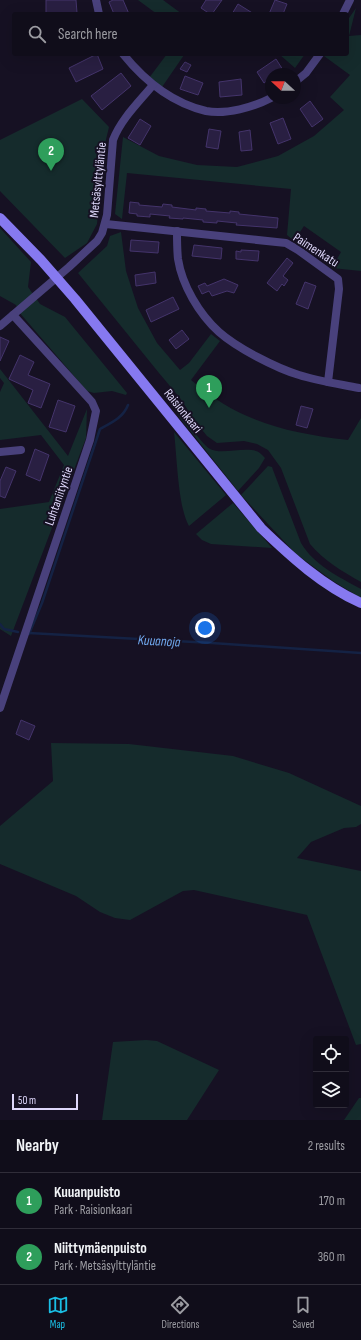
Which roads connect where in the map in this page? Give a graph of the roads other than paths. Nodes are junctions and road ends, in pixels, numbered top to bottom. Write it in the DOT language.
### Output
graph roads {
  1 [pos="96,0"];
  2 [pos="350,0"];
  3 [pos="99,12"];
  4 [pos="344,12"];
  5 [pos="125,56"];
  6 [pos="319,56"];
  7 [pos="301,77"];
  8 [pos="153,85"];
  9 [pos="265,101"];
  10 [pos="0,218"];
  11 [pos="106,224"];
  12 [pos="177,231"];
  13 [pos="56,278"];
  14 [pos="13,315"];
  15 [pos="0,326"];
  16 [pos="328,382"];
  17 [pos="359,388"];
  18 [pos="21,450"];
  19 [pos="0,452"];
  20 [pos="361,604"];
  21 [pos="0,708"];
  1 -- 3 [label="street"];
  2 -- 4 [label="street"];
  5 -- 8 [label="street"];
  6 -- 7 [label="street"];
  8 -- 9 [label="street"];
  8 -- 11 [label="street, Metsäsylttyläntie"];
  10 -- 13 [label="main road, Raisionkaari"];
  11 -- 12 [label="street, Paimenkatu"];
  11 -- 13 [label="street, Metsäsylttyläntie"];
  12 -- 16 [label="street"];
  12 -- 16 [label="street, Paimenkatu"];
  13 -- 14 [label="street, Metsäsylttyläntie"];
  13 -- 20 [label="main road, Raisionkaari"];
  14 -- 15 [label="street, Metsäsylttyläntie"];
  14 -- 21 [label="street, Luhtaniityntie"];
  16 -- 17 [label="street"];
  18 -- 19 [label="street"];
}
